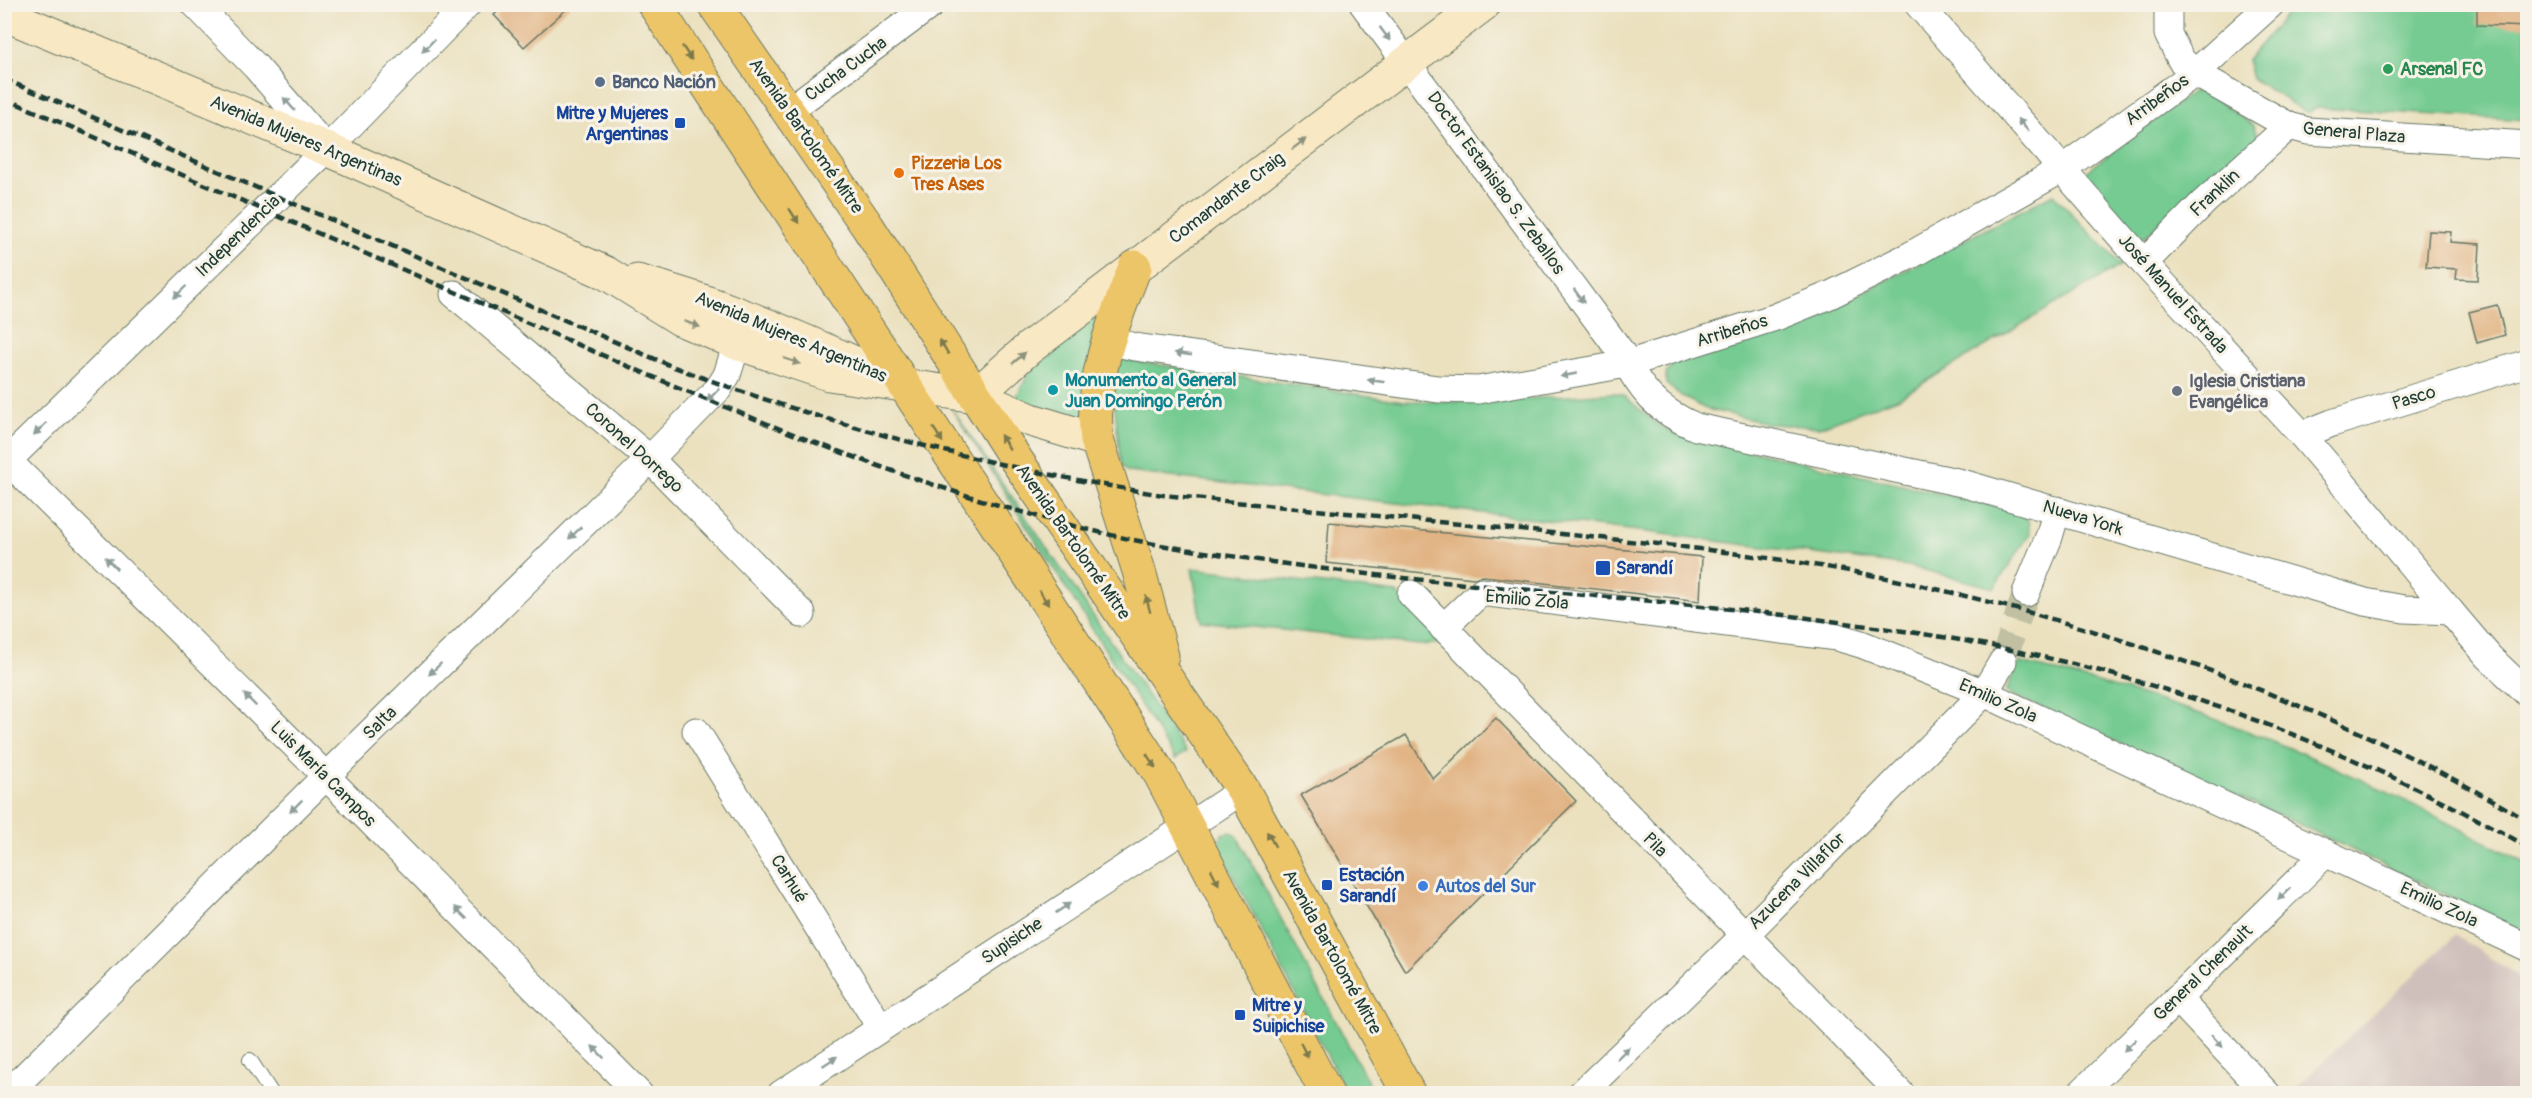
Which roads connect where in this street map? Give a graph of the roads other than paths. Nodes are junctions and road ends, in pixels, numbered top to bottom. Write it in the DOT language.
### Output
graph roads {
  1 [pos="195,4"];
  2 [pos="468,4"];
  3 [pos="654,4"];
  4 [pos="714,4"];
  5 [pos="932,4"];
  6 [pos="1363,4"];
  7 [pos="1484,4"];
  8 [pos="1918,4"];
  9 [pos="2169,4"];
  10 [pos="2271,4"];
  11 [pos="4,14"];
  12 [pos="1407,63"];
  13 [pos="2194,73"];
  14 [pos="788,111"];
  15 [pos="2289,126"];
  16 [pos="2528,145"];
  17 [pos="327,149"];
  18 [pos="2062,170"];
  19 [pos="2144,263"];
  20 [pos="1135,267"];
  21 [pos="606,273"];
  22 [pos="454,294"];
  23 [pos="1109,341"];
  24 [pos="737,343"];
  25 [pos="2528,363"];
  26 [pos="1627,364"];
  27 [pos="906,386"];
  28 [pos="975,396"];
  29 [pos="2302,435"];
  30 [pos="1096,440"];
  31 [pos="650,459"];
  32 [pos="6,460"];
  33 [pos="2057,510"];
  34 [pos="2026,593"];
  35 [pos="1411,594"];
  36 [pos="2450,611"];
  37 [pos="802,614"];
  38 [pos="1443,628"];
  39 [pos="2003,661"];
  40 [pos="1169,681"];
  41 [pos="1984,693"];
  42 [pos="2528,694"];
  43 [pos="696,731"];
  44 [pos="326,776"];
  45 [pos="1244,790"];
  46 [pos="1188,825"];
  47 [pos="2326,853"];
  48 [pos="1744,936"];
  49 [pos="2528,948"];
  50 [pos="2177,998"];
  51 [pos="881,1028"];
  52 [pos="250,1060"];
  53 [pos="8,1091"];
  54 [pos="272,1094"];
  55 [pos="639,1094"];
  56 [pos="781,1094"];
  57 [pos="1327,1094"];
  58 [pos="1409,1094"];
  59 [pos="1581,1094"];
  60 [pos="1901,1094"];
  61 [pos="2080,1094"];
  62 [pos="2267,1094"];
  17 -- 1 [label="street, one-way"];
  2 -- 17 [label="street, Independencia, one-way"];
  3 -- 27 [label="main road, one-way"];
  4 -- 14 [label="main road, Avenida Bartolomé Mitre"];
  5 -- 14 [label="street, Cucha Cucha"];
  6 -- 12 [label="street, Doctor Estanislao S. Zeballos, one-way"];
  7 -- 12 [label="main road, Comandante Craig"];
  18 -- 8 [label="street, José Manuel Estrada, one-way"];
  9 -- 13 [label="street"];
  10 -- 13 [label="street, Arribeños"];
  11 -- 17 [label="main road, Avenida Mujeres Argentinas"];
  20 -- 12 [label="main road, Comandante Craig, one-way"];
  12 -- 26 [label="street, Doctor Estanislao S. Zeballos, one-way"];
  13 -- 15 [label="street, General Plaza"];
  13 -- 18 [label="street, Arribeños"];
  28 -- 14 [label="main road, Avenida Bartolomé Mitre, one-way"];
  15 -- 16 [label="street, General Plaza"];
  15 -- 19 [label="street, Franklin"];
  17 -- 21 [label="main road, Avenida Mujeres Argentinas"];
  17 -- 32 [label="street, Independencia, one-way"];
  18 -- 19 [label="street, José Manuel Estrada"];
  18 -- 26 [label="street, Arribeños"];
  19 -- 29 [label="street, José Manuel Estrada"];
  20 -- 23 [label="main road"];
  28 -- 20 [label="main road, Comandante Craig, one-way"];
  21 -- 24 [label="main road, Avenida Mujeres Argentinas, one-way"];
  21 -- 27 [label="main road, Avenida Mujeres Argentinas"];
  22 -- 31 [label="street, Coronel Dorrego"];
  26 -- 23 [label="street, Arribeños, one-way"];
  23 -- 30 [label="main road"];
  24 -- 27 [label="main road, Avenida Mujeres Argentinas, one-way"];
  24 -- 31 [label="street, Salta, one-way"];
  25 -- 29 [label="street, Pasco"];
  26 -- 33 [label="street, Nueva York"];
  27 -- 28 [label="main road, Avenida Mujeres Argentinas"];
  27 -- 46 [label="main road, one-way"];
  28 -- 30 [label="main road, Avenida Mujeres Argentinas"];
  40 -- 28 [label="main road, Avenida Bartolomé Mitre, one-way"];
  29 -- 36 [label="street, José Manuel Estrada"];
  40 -- 30 [label="main road, one-way"];
  31 -- 37 [label="street, Coronel Dorrego"];
  31 -- 44 [label="street, Salta, one-way"];
  44 -- 32 [label="street, Luis María Campos, one-way"];
  33 -- 34 [label="street"];
  33 -- 36 [label="street, Nueva York"];
  35 -- 38 [label="street, Pila"];
  36 -- 42 [label="street"];
  38 -- 41 [label="street, Emilio Zola"];
  38 -- 48 [label="street, Pila"];
  39 -- 41 [label="street, Azucena Villaflor"];
  40 -- 45 [label="main road, Avenida Bartolomé Mitre"];
  41 -- 47 [label="street, Emilio Zola"];
  41 -- 48 [label="street, Azucena Villaflor"];
  43 -- 51 [label="street, Carhué"];
  44 -- 53 [label="street, Salta, one-way"];
  55 -- 44 [label="street, Luis María Campos, one-way"];
  45 -- 46 [label="street, Supisiche"];
  58 -- 45 [label="main road, Avenida Bartolomé Mitre, one-way"];
  51 -- 46 [label="street, Supisiche, one-way"];
  46 -- 57 [label="main road, one-way"];
  47 -- 49 [label="street, Emilio Zola"];
  47 -- 50 [label="street, General Chenault, one-way"];
  59 -- 48 [label="street, Azucena Villaflor, one-way"];
  48 -- 60 [label="street, Pila"];
  50 -- 61 [label="street, General Chenault, one-way"];
  50 -- 62 [label="street, one-way"];
  56 -- 51 [label="street, Supisiche, one-way"];
  52 -- 54 [label="lane"];
}
